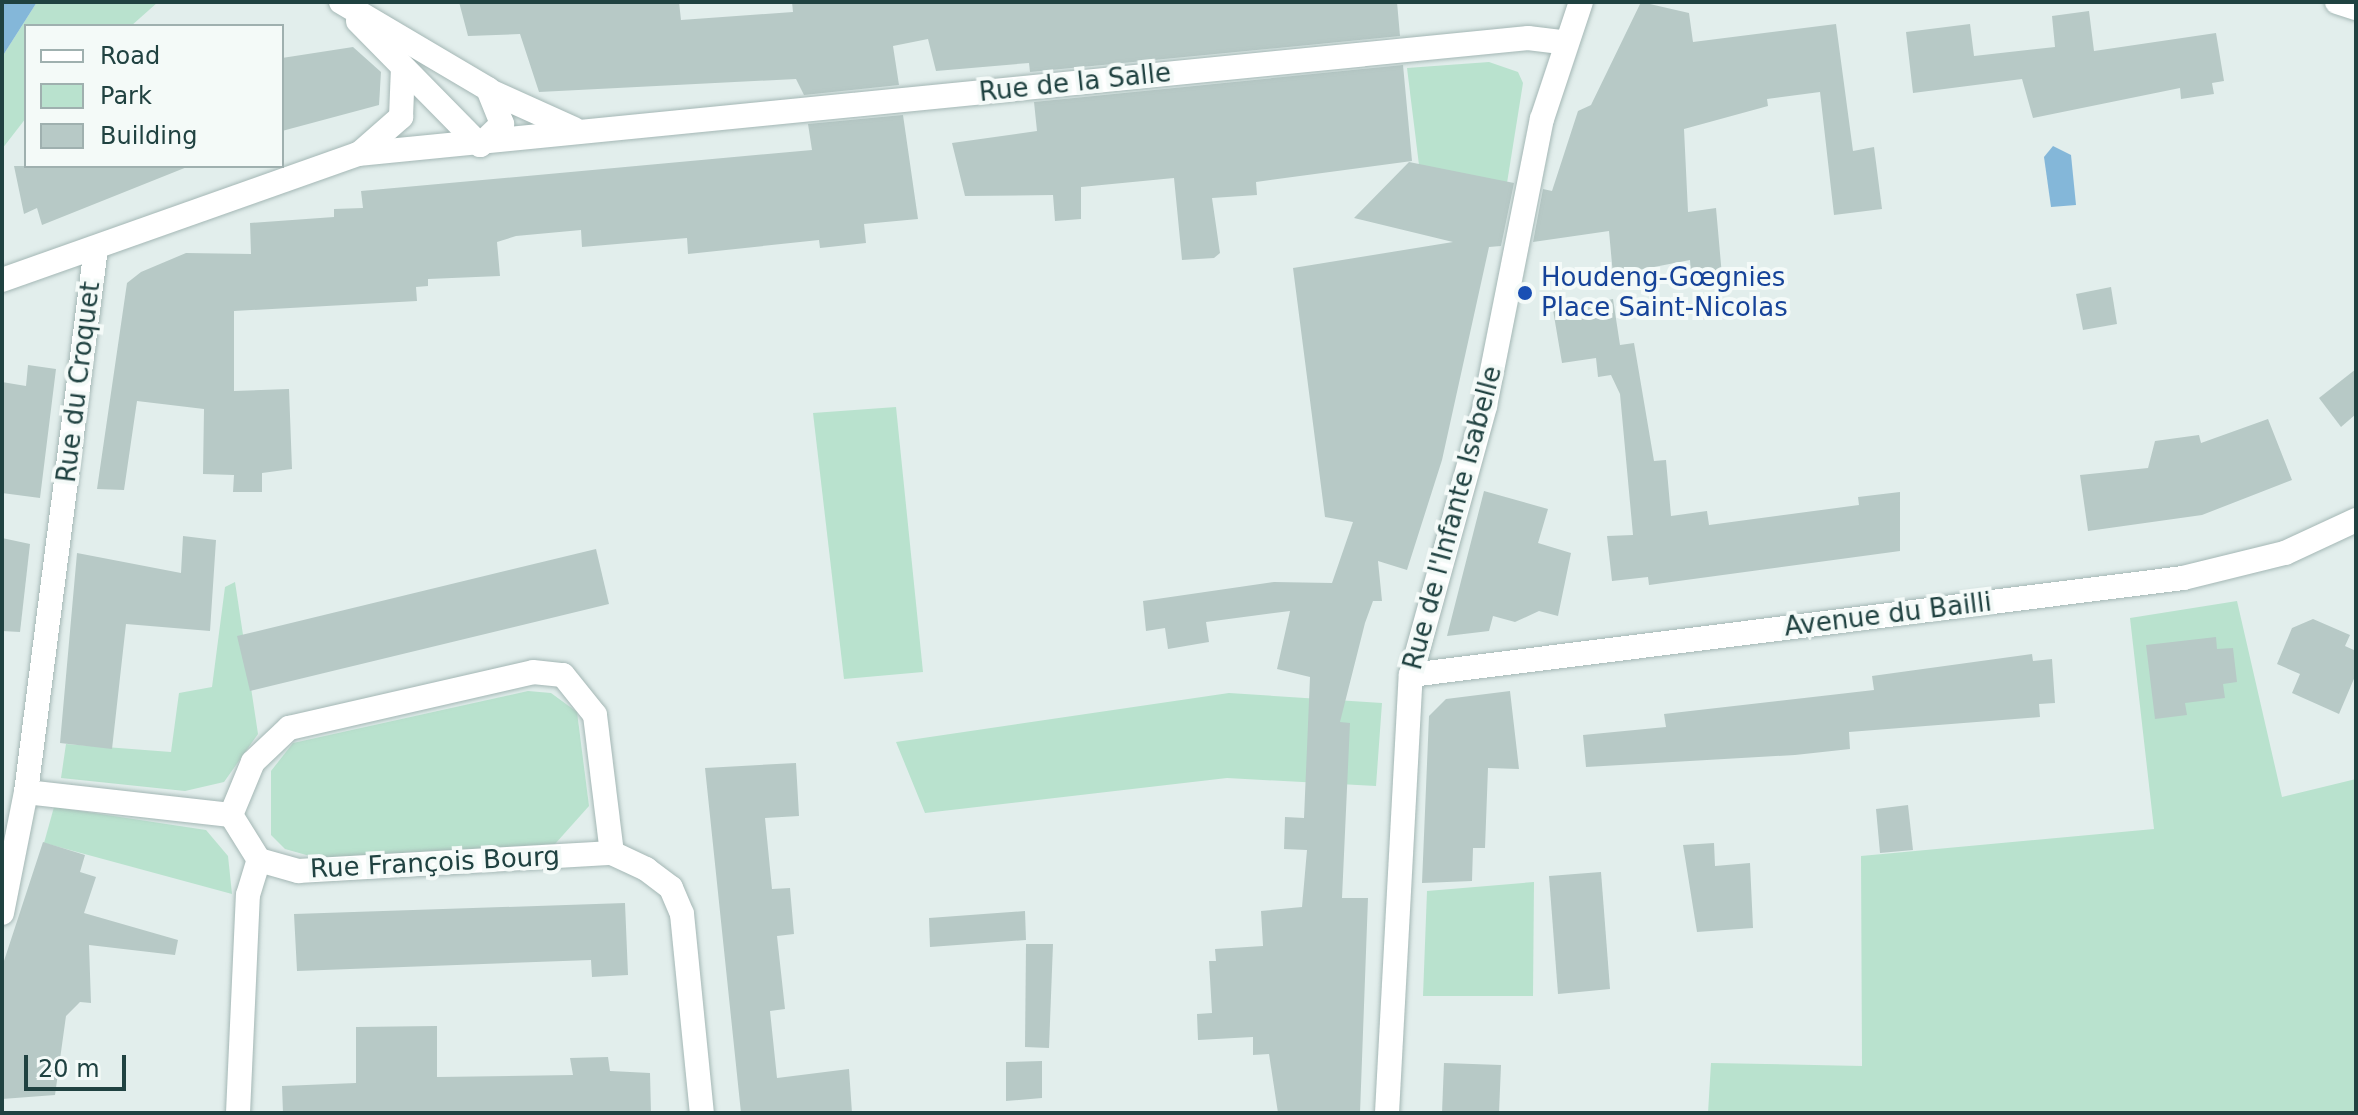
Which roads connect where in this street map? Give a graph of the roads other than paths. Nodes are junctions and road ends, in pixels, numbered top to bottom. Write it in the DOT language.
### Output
graph roads {
  1 [pos="340,2"];
  2 [pos="1581,2"];
  3 [pos="2337,2"];
  4 [pos="2356,8"];
  5 [pos="1563,42"];
  6 [pos="403,68"];
  7 [pos="488,89"];
  8 [pos="588,133"];
  9 [pos="480,145"];
  10 [pos="358,154"];
  11 [pos="96,248"];
  12 [pos="2,280"];
  13 [pos="2356,520"];
  14 [pos="1411,675"];
  15 [pos="26,792"];
  16 [pos="231,815"];
  17 [pos="612,853"];
  18 [pos="259,860"];
  19 [pos="2,913"];
  20 [pos="238,1113"];
  21 [pos="702,1113"];
  22 [pos="1387,1113"];
  1 -- 6 [label="street, Rue de la Salle"];
  1 -- 7 [label="street, Rue de la Salle"];
  2 -- 5 [label="street, Rue de l'Infante Isabelle"];
  3 -- 4 [label="street"];
  5 -- 8 [label="street, Rue de la Salle"];
  5 -- 14 [label="street, Rue de l'Infante Isabelle"];
  6 -- 9 [label="street, Rue de la Salle"];
  6 -- 10 [label="street"];
  7 -- 8 [label="street, Rue de la Salle"];
  7 -- 9 [label="street"];
  8 -- 9 [label="street, Rue de la Salle"];
  9 -- 10 [label="street, Rue du Croquet"];
  10 -- 11 [label="street, Rue du Croquet"];
  11 -- 12 [label="street"];
  11 -- 15 [label="street, Rue du Croquet"];
  13 -- 14 [label="street, Avenue du Bailli"];
  14 -- 22 [label="street, Rue de l'Infante Isabelle"];
  15 -- 16 [label="street"];
  15 -- 19 [label="street, Rue du Croquet"];
  16 -- 17 [label="street"];
  16 -- 18 [label="street"];
  17 -- 18 [label="street, Rue François Bourg"];
  17 -- 21 [label="street"];
  18 -- 20 [label="street"];
}
